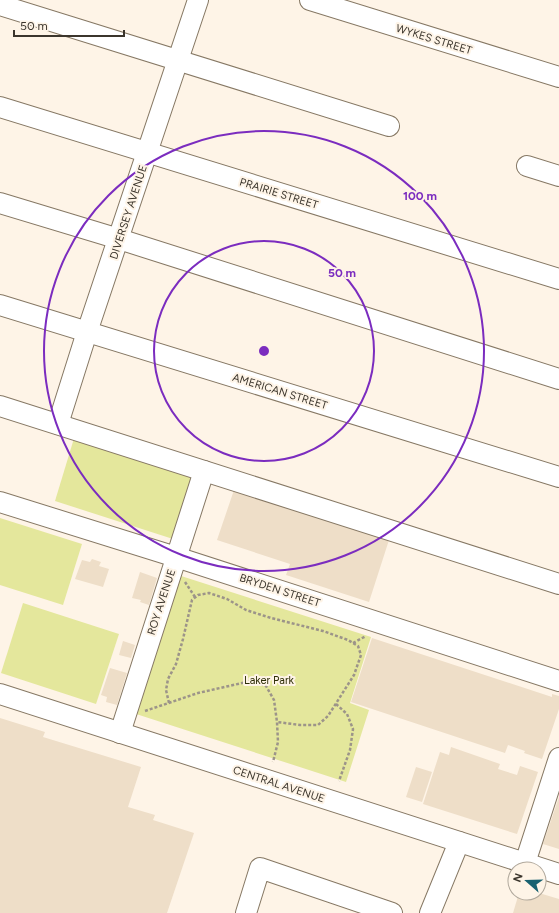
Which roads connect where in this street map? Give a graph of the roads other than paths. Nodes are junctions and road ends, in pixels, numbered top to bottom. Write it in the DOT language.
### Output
graph roads {
  1 [pos="198,0"];
  2 [pos="310,0"];
  3 [pos="0,5"];
  4 [pos="178,60"];
  5 [pos="559,77"];
  6 [pos="0,107"];
  7 [pos="389,126"];
  8 [pos="147,152"];
  9 [pos="527,166"];
  10 [pos="559,176"];
  11 [pos="0,203"];
  12 [pos="119,239"];
  13 [pos="559,279"];
  14 [pos="0,305"];
  15 [pos="87,332"];
  16 [pos="559,379"];
  17 [pos="0,406"];
  18 [pos="58,424"];
  19 [pos="204,471"];
  20 [pos="559,477"];
  21 [pos="0,502"];
  22 [pos="176,557"];
  23 [pos="559,584"];
  24 [pos="559,681"];
  25 [pos="0,694"];
  26 [pos="120,733"];
  27 [pos="559,758"];
  28 [pos="459,842"];
  29 [pos="519,861"];
  30 [pos="526,861"];
  31 [pos="547,870"];
  32 [pos="559,874"];
  33 [pos="246,913"];
  34 [pos="392,913"];
  35 [pos="430,913"];
  1 -- 4 [label="street, DIVERSEY AVENUE"];
  2 -- 5 [label="street, WYKES STREET"];
  3 -- 4 [label="street"];
  4 -- 7 [label="street"];
  4 -- 8 [label="street, DIVERSEY AVENUE"];
  6 -- 8 [label="street, PRAIRIE STREET"];
  8 -- 12 [label="street, DIVERSEY AVENUE"];
  8 -- 13 [label="street, PRAIRIE STREET"];
  9 -- 10 [label="street"];
  11 -- 12 [label="street"];
  12 -- 15 [label="street, DIVERSEY AVENUE"];
  12 -- 16 [label="street"];
  14 -- 15 [label="street, AMERICAN STREET"];
  15 -- 18 [label="street, DIVERSEY AVENUE"];
  15 -- 20 [label="street, AMERICAN STREET"];
  17 -- 18 [label="street"];
  18 -- 19 [label="street"];
  19 -- 22 [label="street, ROY AVENUE"];
  19 -- 23 [label="street"];
  21 -- 22 [label="street, BRYDEN STREET"];
  22 -- 24 [label="street, BRYDEN STREET"];
  22 -- 26 [label="street, ROY AVENUE"];
  25 -- 26 [label="street, CENTRAL AVENUE"];
  26 -- 28 [label="street, CENTRAL AVENUE"];
  27 -- 30 [label="street"];
  28 -- 29 [label="street, CENTRAL AVENUE"];
  28 -- 35 [label="street"];
  31 -- 32 [label="street, CENTRAL AVENUE"];
  33 -- 34 [label="street"];
}
